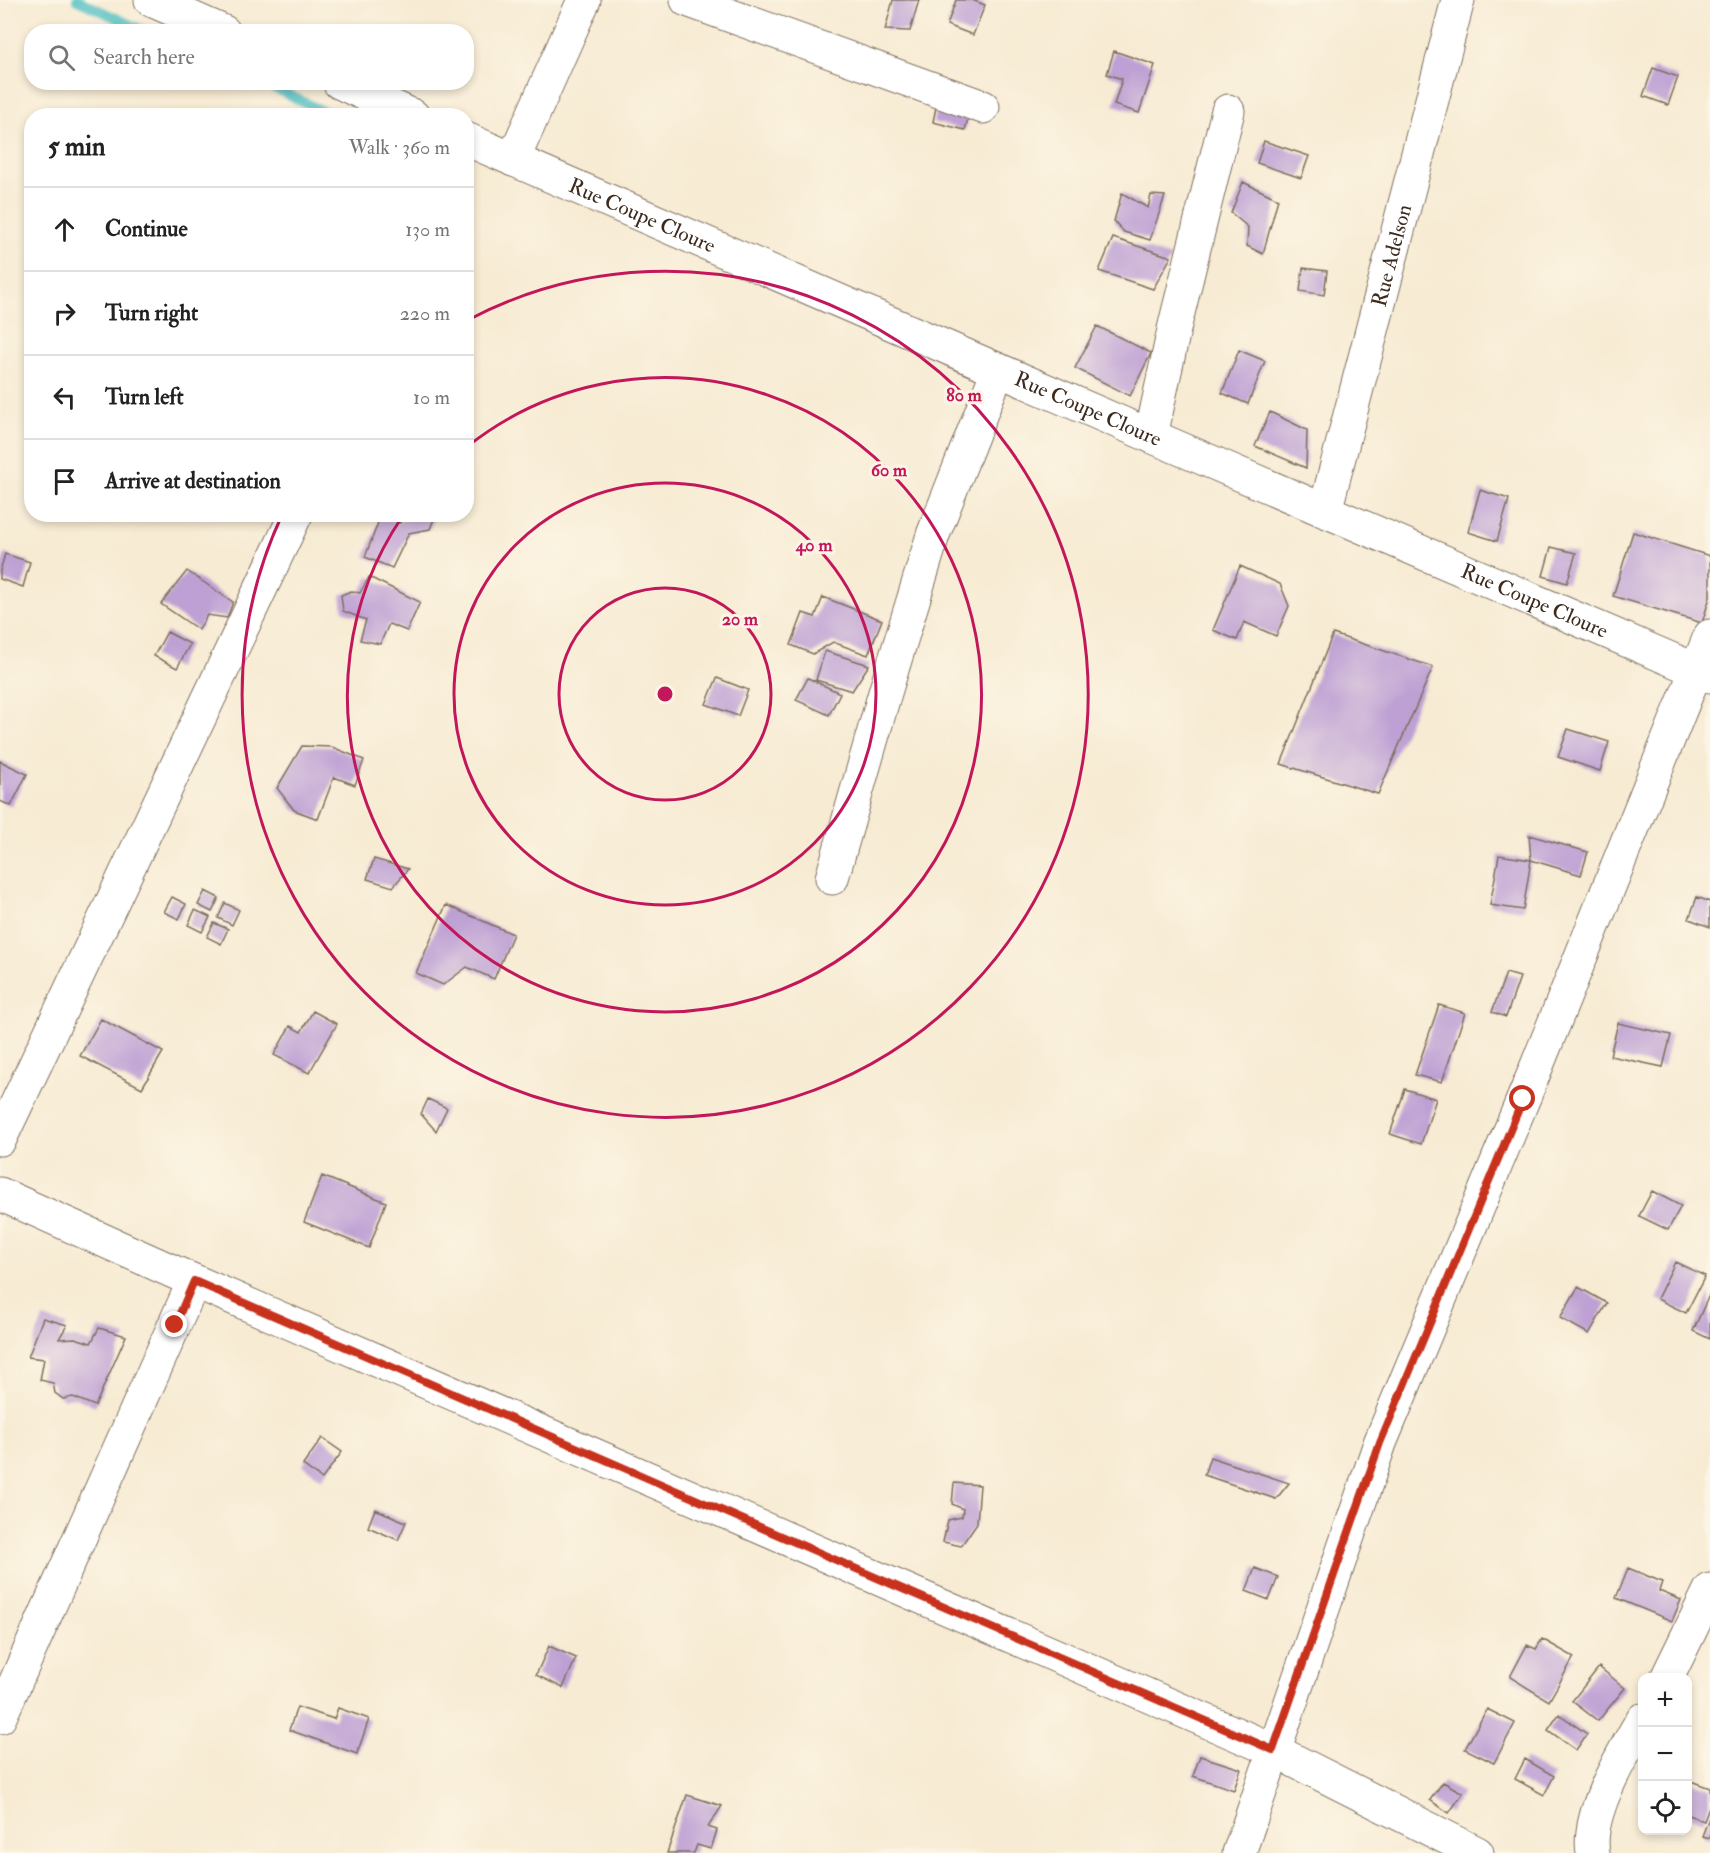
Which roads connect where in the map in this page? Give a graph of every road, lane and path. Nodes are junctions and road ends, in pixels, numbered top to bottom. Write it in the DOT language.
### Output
graph roads {
  1 [pos="151,0"];
  2 [pos="584,0"];
  3 [pos="687,0"];
  4 [pos="1458,0"];
  5 [pos="191,8"];
  6 [pos="213,24"];
  7 [pos="356,90"];
  8 [pos="983,107"];
  9 [pos="396,108"];
  10 [pos="1228,111"];
  11 [pos="474,148"];
  12 [pos="513,160"];
  13 [pos="998,370"];
  14 [pos="1151,436"];
  15 [pos="1325,512"];
  16 [pos="292,522"];
  17 [pos="1710,636"];
  18 [pos="1703,673"];
  19 [pos="832,878"];
  20 [pos="0,1139"];
  21 [pos="0,1194"];
  22 [pos="194,1281"];
  23 [pos="1710,1590"];
  24 [pos="1669,1673"];
  25 [pos="0,1718"];
  26 [pos="1638,1727"];
  27 [pos="1273,1750"];
  28 [pos="1239,1853"];
  29 [pos="1477,1853"];
  30 [pos="1593,1853"];
  1 -- 5 [label="street"];
  2 -- 12 [label="street"];
  3 -- 8 [label="street"];
  4 -- 15 [label="street, Rue Adelson"];
  5 -- 6 [label="street"];
  7 -- 9 [label="street"];
  10 -- 14 [label="street"];
  11 -- 12 [label="street, Rue Coupe Cloure"];
  12 -- 13 [label="street, Rue Coupe Cloure"];
  13 -- 14 [label="street, Rue Coupe Cloure"];
  13 -- 19 [label="street"];
  14 -- 15 [label="street, Rue Coupe Cloure"];
  15 -- 18 [label="street, Rue Coupe Cloure"];
  16 -- 20 [label="street"];
  17 -- 18 [label="street"];
  18 -- 27 [label="street"];
  21 -- 22 [label="street"];
  22 -- 25 [label="street"];
  22 -- 27 [label="street"];
  23 -- 24 [label="street"];
  26 -- 30 [label="street"];
  27 -- 28 [label="street"];
  27 -- 29 [label="street"];
}
